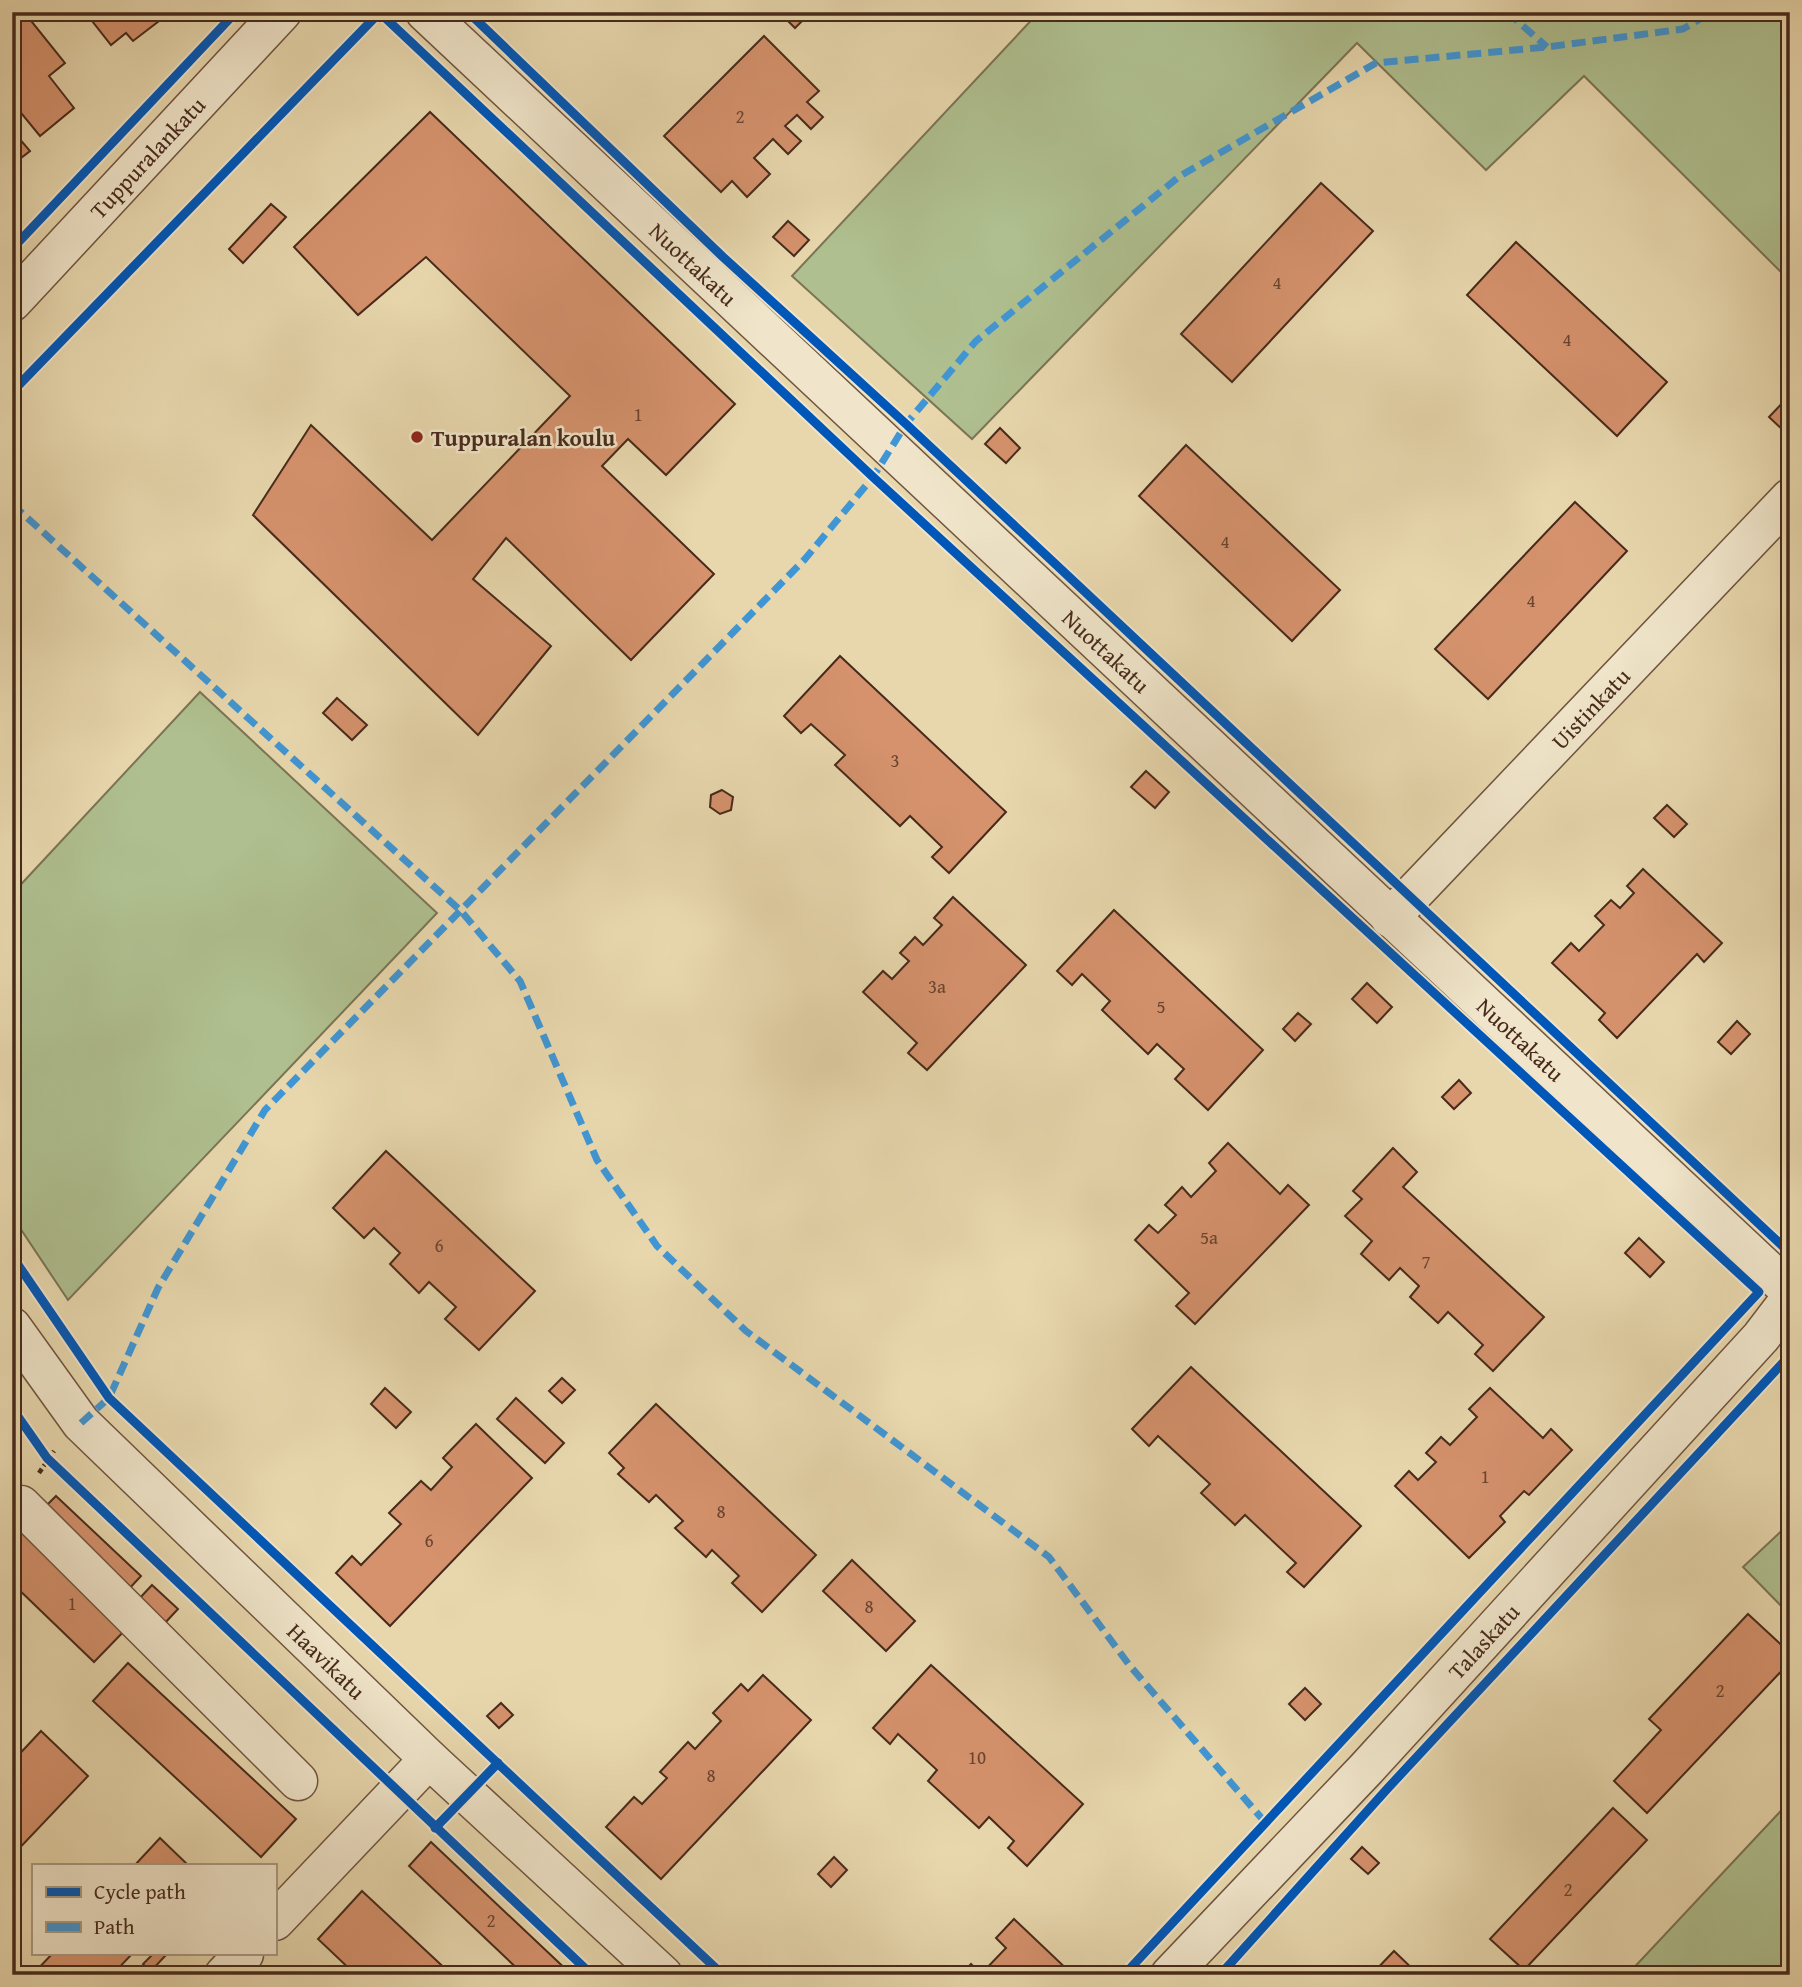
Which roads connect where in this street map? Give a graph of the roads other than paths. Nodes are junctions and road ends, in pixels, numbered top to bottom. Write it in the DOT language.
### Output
graph roads {
  1 [pos="282,12"];
  2 [pos="425,12"];
  3 [pos="12,302"];
  4 [pos="1790,498"];
  5 [pos="1390,918"];
  6 [pos="1790,1291"];
  7 [pos="1790,1299"];
  8 [pos="12,1327"];
  9 [pos="21,1505"];
  10 [pos="429,1759"];
  11 [pos="298,1781"];
  12 [pos="276,1921"];
  13 [pos="243,1955"];
  14 [pos="224,1975"];
  15 [pos="663,1975"];
  16 [pos="1170,1975"];
  1 -- 3 [label="street, Tuppuralankatu"];
  2 -- 5 [label="street, Nuottakatu"];
  4 -- 5 [label="street, Uistinkatu"];
  5 -- 6 [label="street, Nuottakatu"];
  7 -- 16 [label="street, Talaskatu"];
  8 -- 10 [label="street, Haavikatu"];
  9 -- 11 [label="street"];
  10 -- 12 [label="street"];
  10 -- 15 [label="street, Haavikatu"];
  13 -- 14 [label="street"];
}
